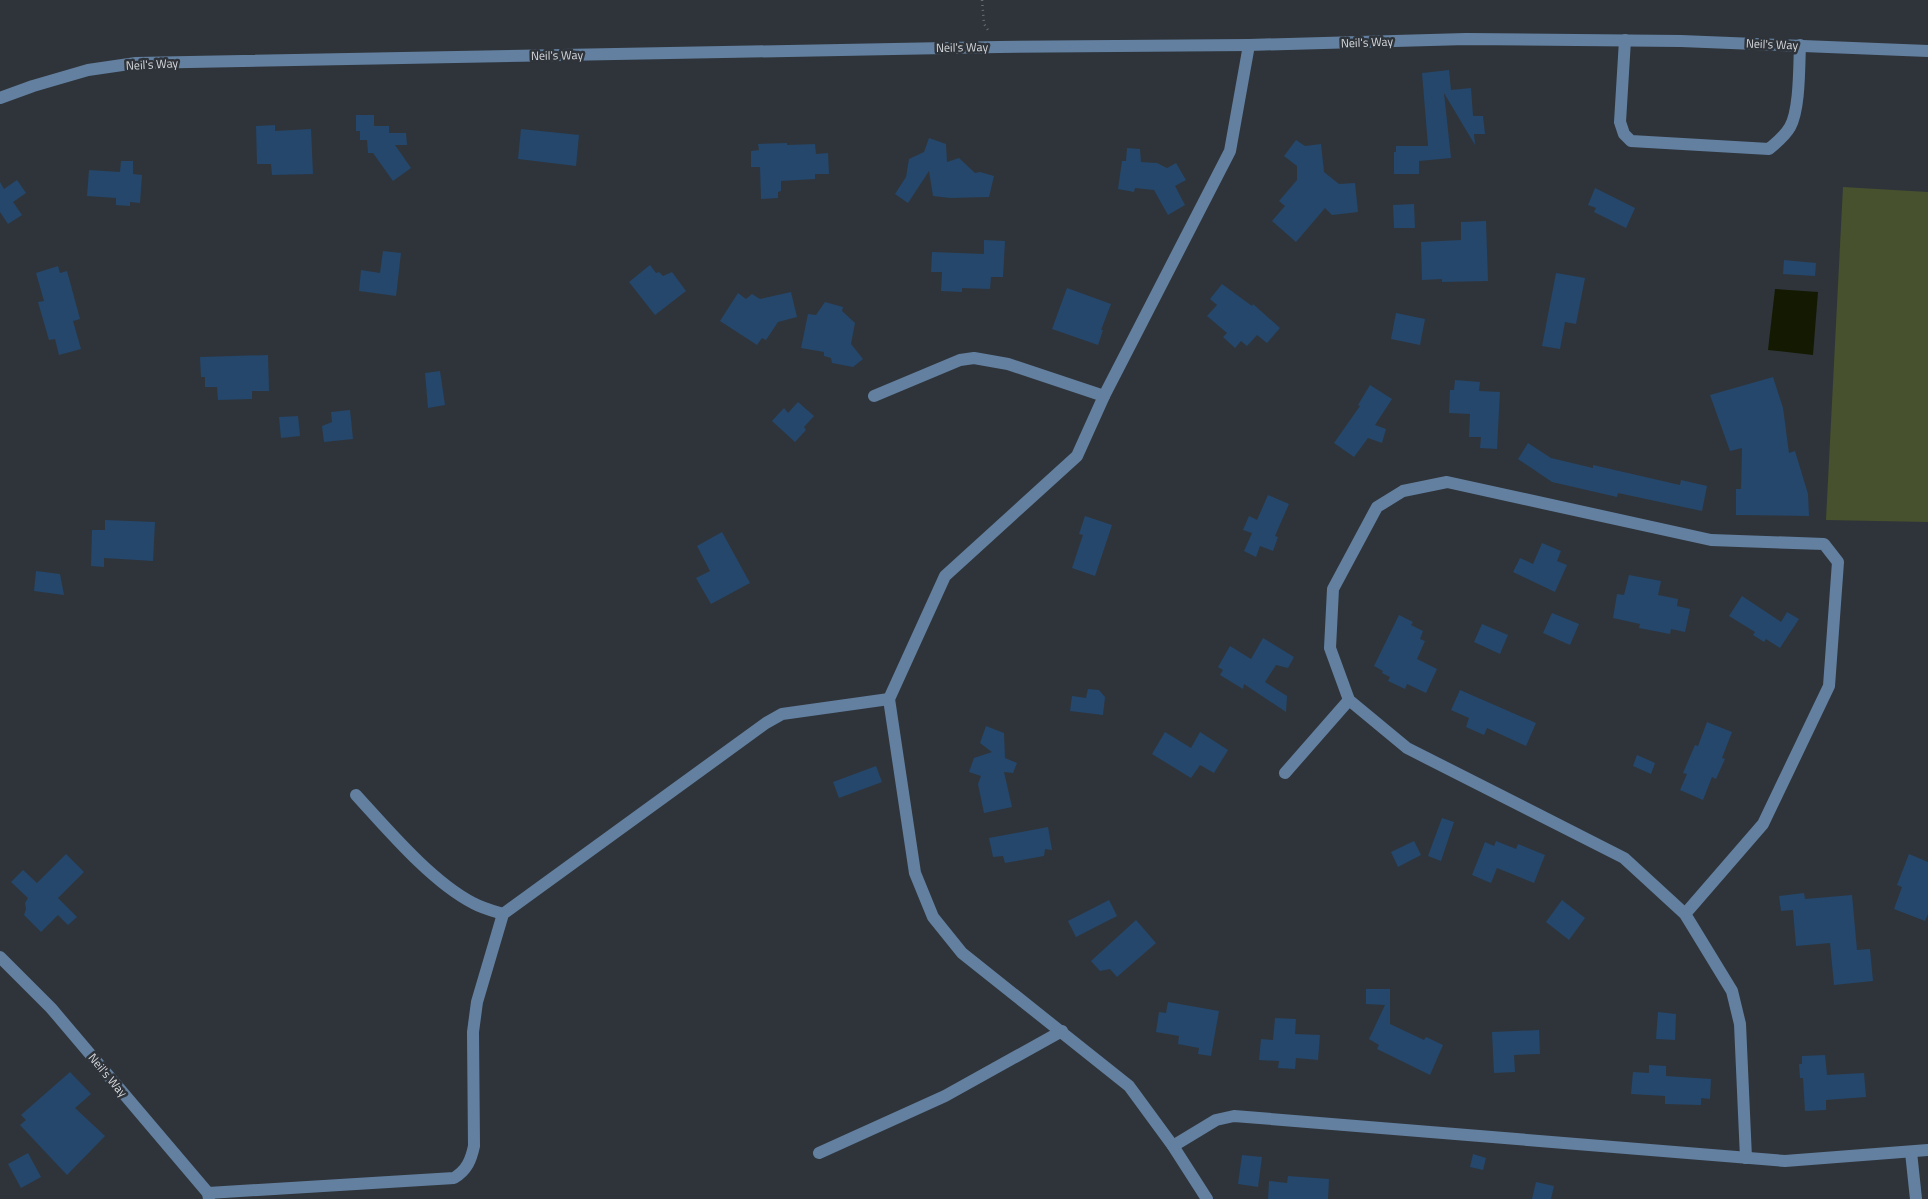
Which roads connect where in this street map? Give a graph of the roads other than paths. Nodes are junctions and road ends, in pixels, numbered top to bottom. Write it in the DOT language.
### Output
graph roads {
  1 [pos="1625,40"];
  2 [pos="1249,45"];
  3 [pos="1800,45"];
  4 [pos="1928,51"];
  5 [pos="0,98"];
  6 [pos="874,396"];
  7 [pos="1104,396"];
  8 [pos="889,700"];
  9 [pos="1349,700"];
  10 [pos="1285,773"];
  11 [pos="356,796"];
  12 [pos="502,914"];
  13 [pos="1685,914"];
  14 [pos="0,957"];
  15 [pos="1062,1031"];
  16 [pos="1174,1146"];
  17 [pos="1928,1150"];
  18 [pos="1911,1152"];
  19 [pos="818,1153"];
  20 [pos="1746,1158"];
  21 [pos="209,1196"];
  22 [pos="1208,1199"];
  23 [pos="1916,1199"];
  1 -- 2 [label="street, Neil's Way"];
  1 -- 3 [label="street, Neil's Way"];
  1 -- 3 [label="street"];
  2 -- 5 [label="street, Neil's Way"];
  2 -- 7 [label="street"];
  3 -- 4 [label="street, Neil's Way"];
  6 -- 7 [label="street"];
  7 -- 8 [label="street"];
  8 -- 12 [label="street"];
  8 -- 15 [label="street"];
  9 -- 10 [label="street"];
  9 -- 13 [label="street"];
  9 -- 13 [label="street"];
  11 -- 12 [label="street"];
  12 -- 21 [label="street"];
  13 -- 20 [label="street"];
  14 -- 21 [label="street, Neil's Way"];
  15 -- 16 [label="street"];
  15 -- 19 [label="street"];
  16 -- 20 [label="street"];
  16 -- 22 [label="street"];
  17 -- 18 [label="street"];
  18 -- 20 [label="street"];
  18 -- 23 [label="street"];
}
